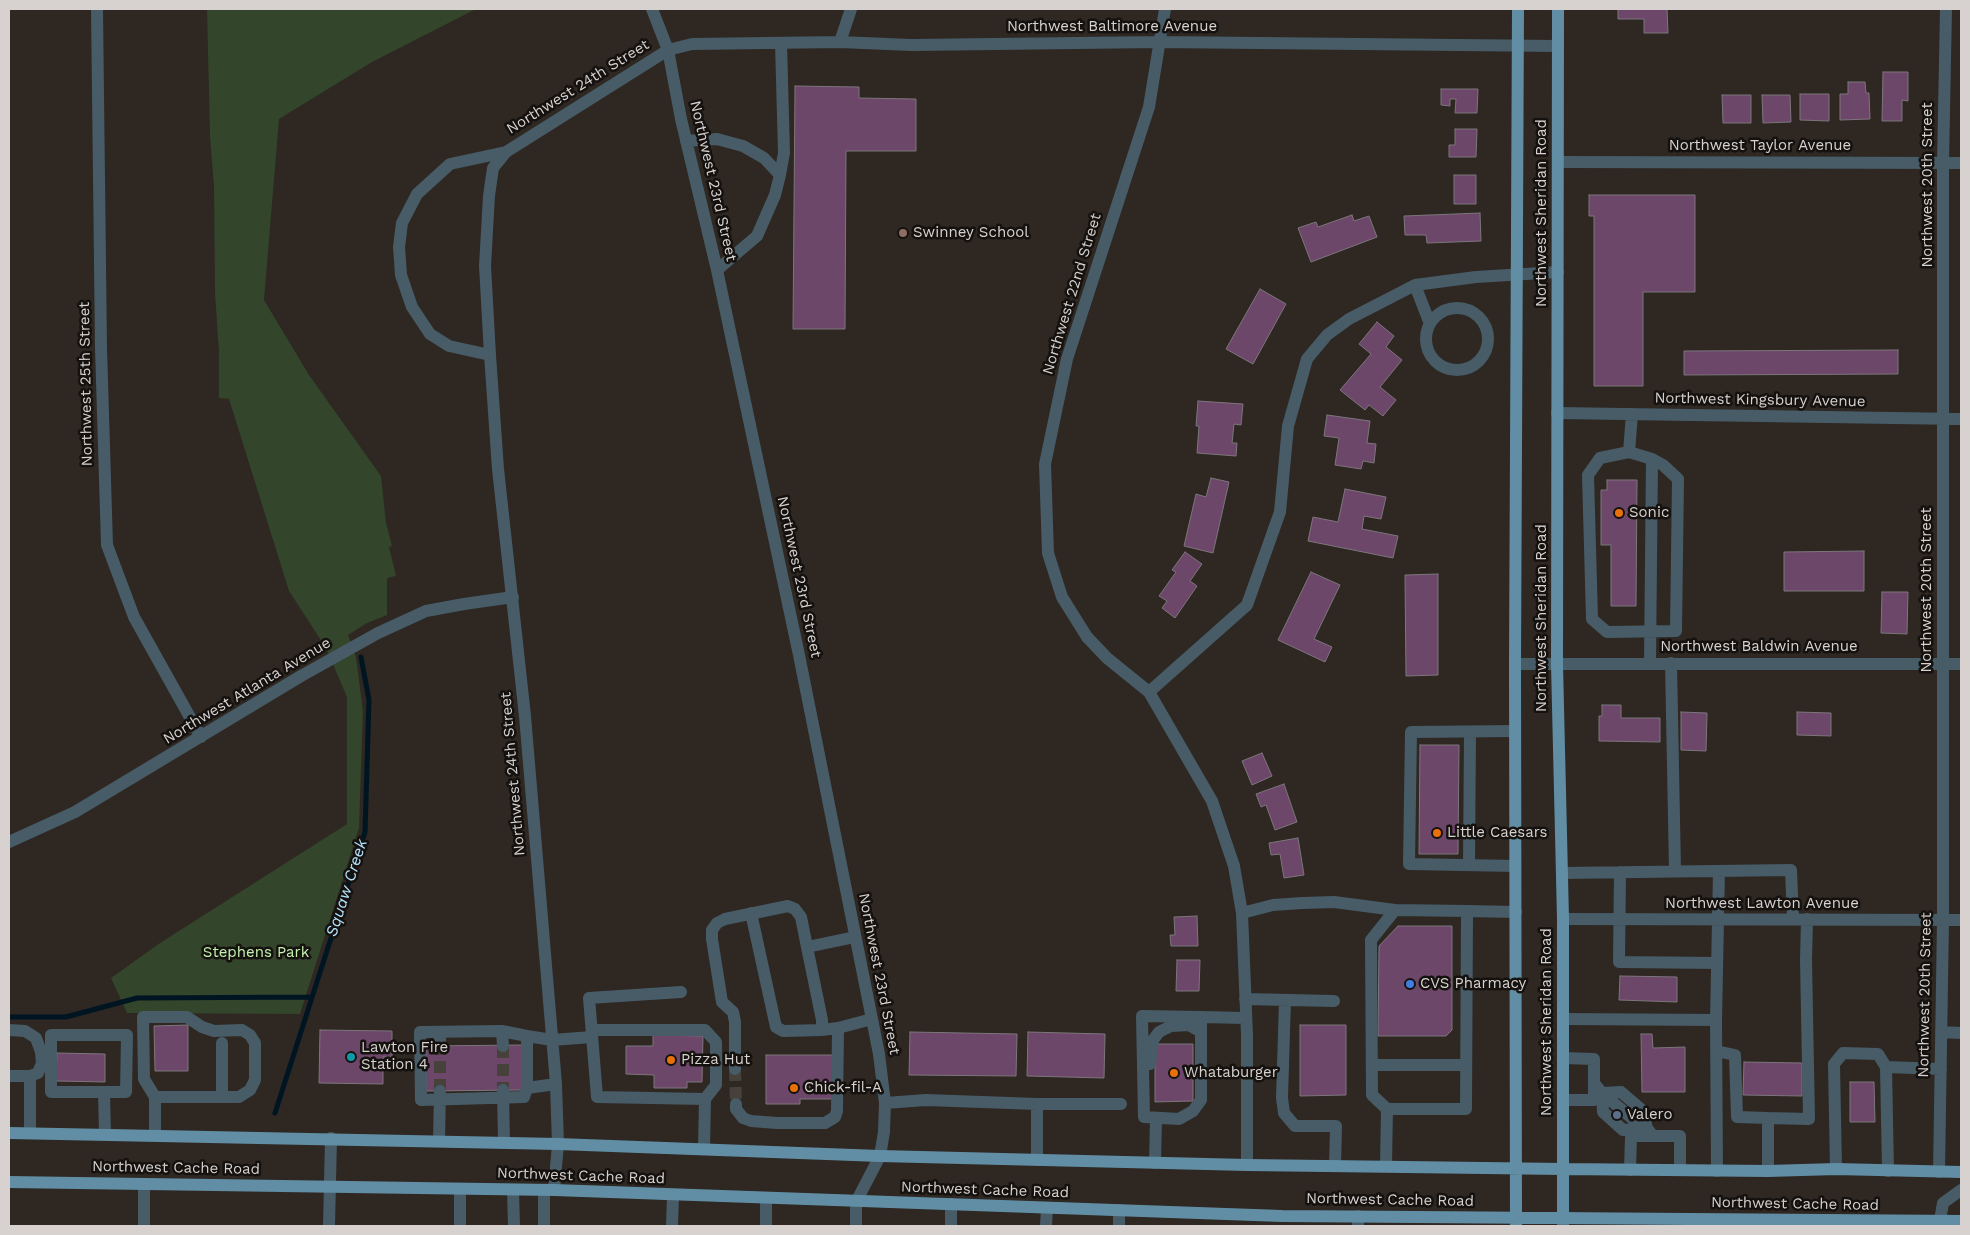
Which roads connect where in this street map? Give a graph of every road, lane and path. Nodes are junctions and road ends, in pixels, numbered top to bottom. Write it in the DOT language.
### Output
graph roads {
  1 [pos="97,9"];
  2 [pos="652,9"];
  3 [pos="851,9"];
  4 [pos="1165,9"];
  5 [pos="1518,9"];
  6 [pos="1558,9"];
  7 [pos="1946,9"];
  8 [pos="840,42"];
  9 [pos="1159,42"];
  10 [pos="781,43"];
  11 [pos="1518,46"];
  12 [pos="1558,46"];
  13 [pos="668,50"];
  14 [pos="686,141"];
  15 [pos="506,152"];
  16 [pos="1558,162"];
  17 [pos="1943,163"];
  18 [pos="1961,163"];
  19 [pos="780,175"];
  20 [pos="717,270"];
  21 [pos="1558,272"];
  22 [pos="1517,274"];
  23 [pos="1415,285"];
  24 [pos="1430,324"];
  25 [pos="490,355"];
  26 [pos="1558,413"];
  27 [pos="1632,414"];
  28 [pos="1944,419"];
  29 [pos="1961,419"];
  30 [pos="1629,452"];
  31 [pos="1652,459"];
  32 [pos="512,598"];
  33 [pos="1650,632"];
  34 [pos="1671,663"];
  35 [pos="1515,664"];
  36 [pos="1557,664"];
  37 [pos="1650,664"];
  38 [pos="1943,664"];
  39 [pos="1961,664"];
  40 [pos="1150,692"];
  41 [pos="1515,731"];
  42 [pos="1470,732"];
  43 [pos="201,737"];
  44 [pos="9,842"];
  45 [pos="1470,865"];
  46 [pos="1515,866"];
  47 [pos="1675,871"];
  48 [pos="1719,871"];
  49 [pos="1620,872"];
  50 [pos="1562,873"];
  51 [pos="1395,910"];
  52 [pos="1467,911"];
  53 [pos="1242,912"];
  54 [pos="1516,912"];
  55 [pos="751,913"];
  56 [pos="1793,919"];
  57 [pos="1807,919"];
  58 [pos="1563,920"];
  59 [pos="1620,920"];
  60 [pos="1718,920"];
  61 [pos="1943,920"];
  62 [pos="1961,920"];
  63 [pos="856,937"];
  64 [pos="807,947"];
  65 [pos="1718,963"];
  66 [pos="681,992"];
  67 [pos="1245,999"];
  68 [pos="1285,1000"];
  69 [pos="1334,1001"];
  70 [pos="1201,1017"];
  71 [pos="1246,1018"];
  72 [pos="872,1019"];
  73 [pos="1563,1019"];
  74 [pos="1716,1020"];
  75 [pos="838,1028"];
  76 [pos="9,1030"];
  77 [pos="822,1030"];
  78 [pos="502,1031"];
  79 [pos="440,1032"];
  80 [pos="1201,1032"];
  81 [pos="1941,1032"];
  82 [pos="1961,1033"];
  83 [pos="592,1034"];
  84 [pos="526,1036"];
  85 [pos="552,1040"];
  86 [pos="222,1043"];
  87 [pos="440,1046"];
  88 [pos="503,1046"];
  89 [pos="1716,1051"];
  90 [pos="1562,1058"];
  91 [pos="1372,1065"];
  92 [pos="1466,1066"];
  93 [pos="1886,1067"];
  94 [pos="735,1069"];
  95 [pos="1941,1069"];
  96 [pos="9,1076"];
  97 [pos="30,1076"];
  98 [pos="556,1084"];
  99 [pos="527,1088"];
  100 [pos="1598,1088"];
  101 [pos="104,1092"];
  102 [pos="440,1095"];
  103 [pos="503,1095"];
  104 [pos="155,1097"];
  105 [pos="222,1097"];
  106 [pos="705,1099"];
  107 [pos="1563,1100"];
  108 [pos="885,1103"];
  109 [pos="736,1104"];
  110 [pos="1037,1104"];
  111 [pos="1122,1104"];
  112 [pos="1144,1106"];
  113 [pos="1387,1109"];
  114 [pos="1156,1118"];
  115 [pos="1768,1118"];
  116 [pos="1650,1132"];
  117 [pos="9,1133"];
  118 [pos="30,1133"];
  119 [pos="105,1134"];
  120 [pos="155,1135"];
  121 [pos="331,1138"];
  122 [pos="439,1141"];
  123 [pos="504,1142"];
  124 [pos="558,1144"];
  125 [pos="704,1150"];
  126 [pos="880,1156"];
  127 [pos="1037,1160"];
  128 [pos="1156,1163"];
  129 [pos="1247,1165"];
  130 [pos="1336,1166"];
  131 [pos="1386,1166"];
  132 [pos="1516,1169"];
  133 [pos="1563,1170"];
  134 [pos="1630,1170"];
  135 [pos="1680,1170"];
  136 [pos="1836,1170"];
  137 [pos="1716,1171"];
  138 [pos="1768,1171"];
  139 [pos="1888,1171"];
  140 [pos="1939,1172"];
  141 [pos="1961,1172"];
  142 [pos="9,1182"];
  143 [pos="144,1184"];
  144 [pos="330,1187"];
  145 [pos="460,1189"];
  146 [pos="514,1190"];
  147 [pos="549,1190"];
  148 [pos="1961,1190"];
  149 [pos="672,1195"];
  150 [pos="766,1198"];
  151 [pos="856,1202"];
  152 [pos="951,1204"];
  153 [pos="1046,1208"];
  154 [pos="1119,1210"];
  155 [pos="1282,1221"];
  156 [pos="1358,1221"];
  157 [pos="1961,1221"];
  158 [pos="1516,1222"];
  159 [pos="1563,1222"];
  160 [pos="1716,1223"];
  161 [pos="1812,1224"];
  162 [pos="1939,1224"];
  163 [pos="144,1226"];
  164 [pos="329,1226"];
  165 [pos="460,1226"];
  166 [pos="514,1226"];
  167 [pos="544,1226"];
  168 [pos="672,1226"];
  169 [pos="766,1226"];
  170 [pos="856,1226"];
  171 [pos="951,1226"];
  172 [pos="1046,1226"];
  173 [pos="1119,1226"];
  1 -- 43 [label="street, Northwest 25th Street"];
  2 -- 13 [label="street, Northwest 23rd Street"];
  3 -- 8 [label="street"];
  4 -- 9 [label="street, Northwest 22nd Street"];
  5 -- 11 [label="main road, Northwest Sheridan Road"];
  6 -- 12 [label="main road, Northwest Sheridan Road"];
  7 -- 17 [label="street, Northwest 20th Street"];
  8 -- 9 [label="street, Northwest Baltimore Avenue"];
  8 -- 10 [label="street, Northwest Baltimore Avenue"];
  9 -- 11 [label="street, Northwest Baltimore Avenue"];
  9 -- 40 [label="street, Northwest 22nd Street"];
  10 -- 13 [label="street, Northwest Baltimore Avenue"];
  10 -- 19 [label="street"];
  11 -- 12 [label="street, Northwest Baltimore Avenue"];
  11 -- 22 [label="main road, Northwest Sheridan Road"];
  12 -- 16 [label="main road, Northwest Sheridan Road"];
  13 -- 14 [label="street, Northwest 23rd Street"];
  13 -- 15 [label="street, Northwest 24th Street"];
  14 -- 19 [label="street"];
  14 -- 20 [label="street, Northwest 23rd Street"];
  15 -- 25 [label="street, Northwest 24th Street"];
  15 -- 25 [label="street, Northwest 24th Street"];
  16 -- 17 [label="street, Northwest Taylor Avenue"];
  16 -- 21 [label="main road, Northwest Sheridan Road"];
  17 -- 18 [label="street, Northwest Taylor Avenue"];
  17 -- 28 [label="street, Northwest 20th Street"];
  19 -- 20 [label="street"];
  20 -- 63 [label="street, Northwest 23rd Street"];
  21 -- 22 [label="street"];
  21 -- 26 [label="main road, Northwest Sheridan Road"];
  22 -- 23 [label="street"];
  22 -- 35 [label="main road, Northwest Sheridan Road"];
  23 -- 24 [label="street"];
  23 -- 40 [label="street"];
  24 -- 24 [label="street"];
  25 -- 32 [label="street, Northwest 24th Street"];
  26 -- 27 [label="street, Northwest Kingsbury Avenue"];
  26 -- 36 [label="main road, Northwest Sheridan Road"];
  27 -- 28 [label="street, Northwest Kingsbury Avenue"];
  27 -- 30 [label="street"];
  28 -- 29 [label="street, Northwest Kingsbury Avenue"];
  28 -- 38 [label="street, Northwest 20th Street"];
  30 -- 31 [label="street"];
  30 -- 33 [label="street"];
  31 -- 33 [label="street"];
  31 -- 33 [label="street"];
  32 -- 43 [label="street, Northwest Atlanta Avenue"];
  32 -- 85 [label="street, Northwest 24th Street"];
  33 -- 37 [label="street"];
  34 -- 37 [label="street, Northwest Baldwin Avenue"];
  34 -- 38 [label="street, Northwest Baldwin Avenue"];
  34 -- 47 [label="street"];
  35 -- 36 [label="street, Northwest Baldwin Avenue"];
  35 -- 41 [label="main road, Northwest Sheridan Road"];
  36 -- 37 [label="street, Northwest Baldwin Avenue"];
  36 -- 50 [label="main road, Northwest Sheridan Road"];
  38 -- 39 [label="street, Northwest Baldwin Avenue"];
  38 -- 61 [label="street, Northwest 20th Street"];
  40 -- 53 [label="street, Northwest 22nd Street"];
  41 -- 42 [label="street"];
  41 -- 46 [label="main road, Northwest Sheridan Road"];
  42 -- 45 [label="street"];
  42 -- 45 [label="street"];
  43 -- 44 [label="street, Northwest Atlanta Avenue"];
  45 -- 46 [label="street"];
  46 -- 54 [label="main road, Northwest Sheridan Road"];
  47 -- 48 [label="street"];
  47 -- 49 [label="street"];
  48 -- 56 [label="street"];
  48 -- 60 [label="street"];
  49 -- 50 [label="street"];
  49 -- 59 [label="street"];
  50 -- 58 [label="main road, Northwest Sheridan Road"];
  51 -- 52 [label="street"];
  51 -- 53 [label="street"];
  51 -- 91 [label="street"];
  52 -- 54 [label="street"];
  52 -- 92 [label="street"];
  53 -- 67 [label="street, Northwest 22nd Street"];
  54 -- 132 [label="main road, Northwest Sheridan Road"];
  55 -- 64 [label="street"];
  55 -- 77 [label="street"];
  55 -- 94 [label="street"];
  56 -- 57 [label="street, Northwest Lawton Avenue"];
  56 -- 60 [label="street, Northwest Lawton Avenue"];
  57 -- 61 [label="street, Northwest Lawton Avenue"];
  57 -- 115 [label="street"];
  58 -- 59 [label="street, Northwest Lawton Avenue"];
  58 -- 73 [label="main road, Northwest Sheridan Road"];
  59 -- 60 [label="street, Northwest Lawton Avenue"];
  59 -- 65 [label="street"];
  60 -- 65 [label="street"];
  61 -- 62 [label="street, Northwest Lawton Avenue"];
  61 -- 81 [label="street, Northwest 20th Street"];
  63 -- 64 [label="street"];
  63 -- 72 [label="street, Northwest 23rd Street"];
  64 -- 77 [label="street"];
  65 -- 74 [label="street"];
  66 -- 83 [label="street"];
  67 -- 68 [label="street"];
  67 -- 71 [label="street, Northwest 22nd Street"];
  68 -- 69 [label="street"];
  68 -- 130 [label="street"];
  70 -- 71 [label="street"];
  70 -- 80 [label="street"];
  70 -- 112 [label="street"];
  71 -- 129 [label="street, Northwest 22nd Street"];
  72 -- 75 [label="street"];
  72 -- 108 [label="street, Northwest 23rd Street"];
  73 -- 74 [label="street"];
  73 -- 90 [label="main road, Northwest Sheridan Road"];
  74 -- 89 [label="street"];
  75 -- 77 [label="street"];
  75 -- 109 [label="street"];
  76 -- 97 [label="street"];
  78 -- 79 [label="street"];
  78 -- 84 [label="street"];
  78 -- 88 [label="street"];
  79 -- 87 [label="street"];
  79 -- 102 [label="street"];
  80 -- 112 [label="street"];
  80 -- 114 [label="street"];
  81 -- 82 [label="street"];
  81 -- 95 [label="street, Northwest 20th Street"];
  83 -- 85 [label="street"];
  83 -- 106 [label="street"];
  83 -- 106 [label="street"];
  84 -- 85 [label="street"];
  84 -- 99 [label="street"];
  85 -- 98 [label="street, Northwest 24th Street"];
  86 -- 105 [label="street"];
  89 -- 115 [label="street"];
  89 -- 137 [label="street"];
  90 -- 100 [label="street"];
  90 -- 107 [label="main road, Northwest Sheridan Road"];
  91 -- 92 [label="street"];
  91 -- 113 [label="street"];
  92 -- 113 [label="street"];
  93 -- 95 [label="street"];
  93 -- 136 [label="street"];
  93 -- 139 [label="street"];
  95 -- 140 [label="street, Northwest 20th Street"];
  96 -- 97 [label="street"];
  97 -- 118 [label="street"];
  98 -- 99 [label="street"];
  98 -- 124 [label="street, Northwest 24th Street"];
  99 -- 103 [label="street"];
  100 -- 107 [label="street"];
  100 -- 116 [label="street"];
  100 -- 116 [label="street"];
  101 -- 101 [label="street"];
  101 -- 119 [label="street"];
  102 -- 103 [label="street"];
  102 -- 122 [label="street"];
  103 -- 123 [label="street"];
  104 -- 105 [label="street"];
  104 -- 105 [label="street"];
  104 -- 120 [label="street"];
  106 -- 125 [label="street"];
  107 -- 133 [label="main road, Northwest Sheridan Road"];
  108 -- 110 [label="street"];
  108 -- 126 [label="street, Northwest 23rd Street"];
  110 -- 111 [label="street"];
  110 -- 127 [label="street"];
  112 -- 114 [label="street"];
  113 -- 131 [label="street"];
  114 -- 128 [label="street"];
  115 -- 138 [label="street"];
  116 -- 134 [label="street"];
  116 -- 135 [label="street"];
  117 -- 118 [label="main road, Northwest Cache Road"];
  118 -- 119 [label="main road, Northwest Cache Road"];
  119 -- 120 [label="main road, Northwest Cache Road"];
  120 -- 121 [label="main road, Northwest Cache Road"];
  121 -- 122 [label="main road, Northwest Cache Road"];
  121 -- 144 [label="street"];
  122 -- 123 [label="main road, Northwest Cache Road"];
  123 -- 124 [label="main road, Northwest Cache Road"];
  124 -- 125 [label="main road, Northwest Cache Road"];
  124 -- 147 [label="street, Northwest 24th Street"];
  125 -- 126 [label="main road, Northwest Cache Road"];
  126 -- 127 [label="main road, Northwest Cache Road"];
  126 -- 151 [label="street, Northwest 23rd Street"];
  127 -- 128 [label="main road, Northwest Cache Road"];
  128 -- 129 [label="main road, Northwest Cache Road"];
  129 -- 130 [label="main road, Northwest Cache Road"];
  130 -- 131 [label="main road, Northwest Cache Road"];
  131 -- 132 [label="main road, Northwest Cache Road"];
  132 -- 133 [label="main road, Northwest Cache Road"];
  132 -- 158 [label="main road, Northwest Sheridan Road"];
  133 -- 134 [label="main road, Northwest Cache Road"];
  133 -- 159 [label="main road, Northwest Sheridan Road"];
  134 -- 135 [label="main road, Northwest Cache Road"];
  135 -- 137 [label="main road, Northwest Cache Road"];
  136 -- 138 [label="main road, Northwest Cache Road"];
  136 -- 139 [label="main road, Northwest Cache Road"];
  137 -- 138 [label="main road, Northwest Cache Road"];
  139 -- 140 [label="main road, Northwest Cache Road"];
  140 -- 141 [label="main road, Northwest Cache Road"];
  142 -- 143 [label="main road, Northwest Cache Road"];
  143 -- 144 [label="main road, Northwest Cache Road"];
  143 -- 163 [label="street"];
  144 -- 145 [label="main road, Northwest Cache Road"];
  144 -- 164 [label="street"];
  145 -- 146 [label="main road, Northwest Cache Road"];
  145 -- 165 [label="street"];
  146 -- 147 [label="main road, Northwest Cache Road"];
  146 -- 166 [label="street"];
  147 -- 149 [label="main road, Northwest Cache Road"];
  147 -- 167 [label="street, Northwest 24th Street"];
  148 -- 162 [label="street"];
  149 -- 150 [label="main road, Northwest Cache Road"];
  149 -- 168 [label="street"];
  150 -- 151 [label="main road, Northwest Cache Road"];
  150 -- 169 [label="street"];
  151 -- 152 [label="main road, Northwest Cache Road"];
  151 -- 170 [label="street"];
  152 -- 153 [label="main road, Northwest Cache Road"];
  152 -- 171 [label="street"];
  153 -- 154 [label="main road, Northwest Cache Road"];
  153 -- 172 [label="street"];
  154 -- 155 [label="main road, Northwest Cache Road"];
  154 -- 173 [label="street"];
  155 -- 156 [label="main road, Northwest Cache Road"];
  156 -- 158 [label="main road, Northwest Cache Road"];
  157 -- 162 [label="main road, Northwest Cache Road"];
  158 -- 159 [label="main road, Northwest Cache Road"];
  159 -- 160 [label="main road, Northwest Cache Road"];
  160 -- 161 [label="main road, Northwest Cache Road"];
  161 -- 162 [label="main road, Northwest Cache Road"];
}
